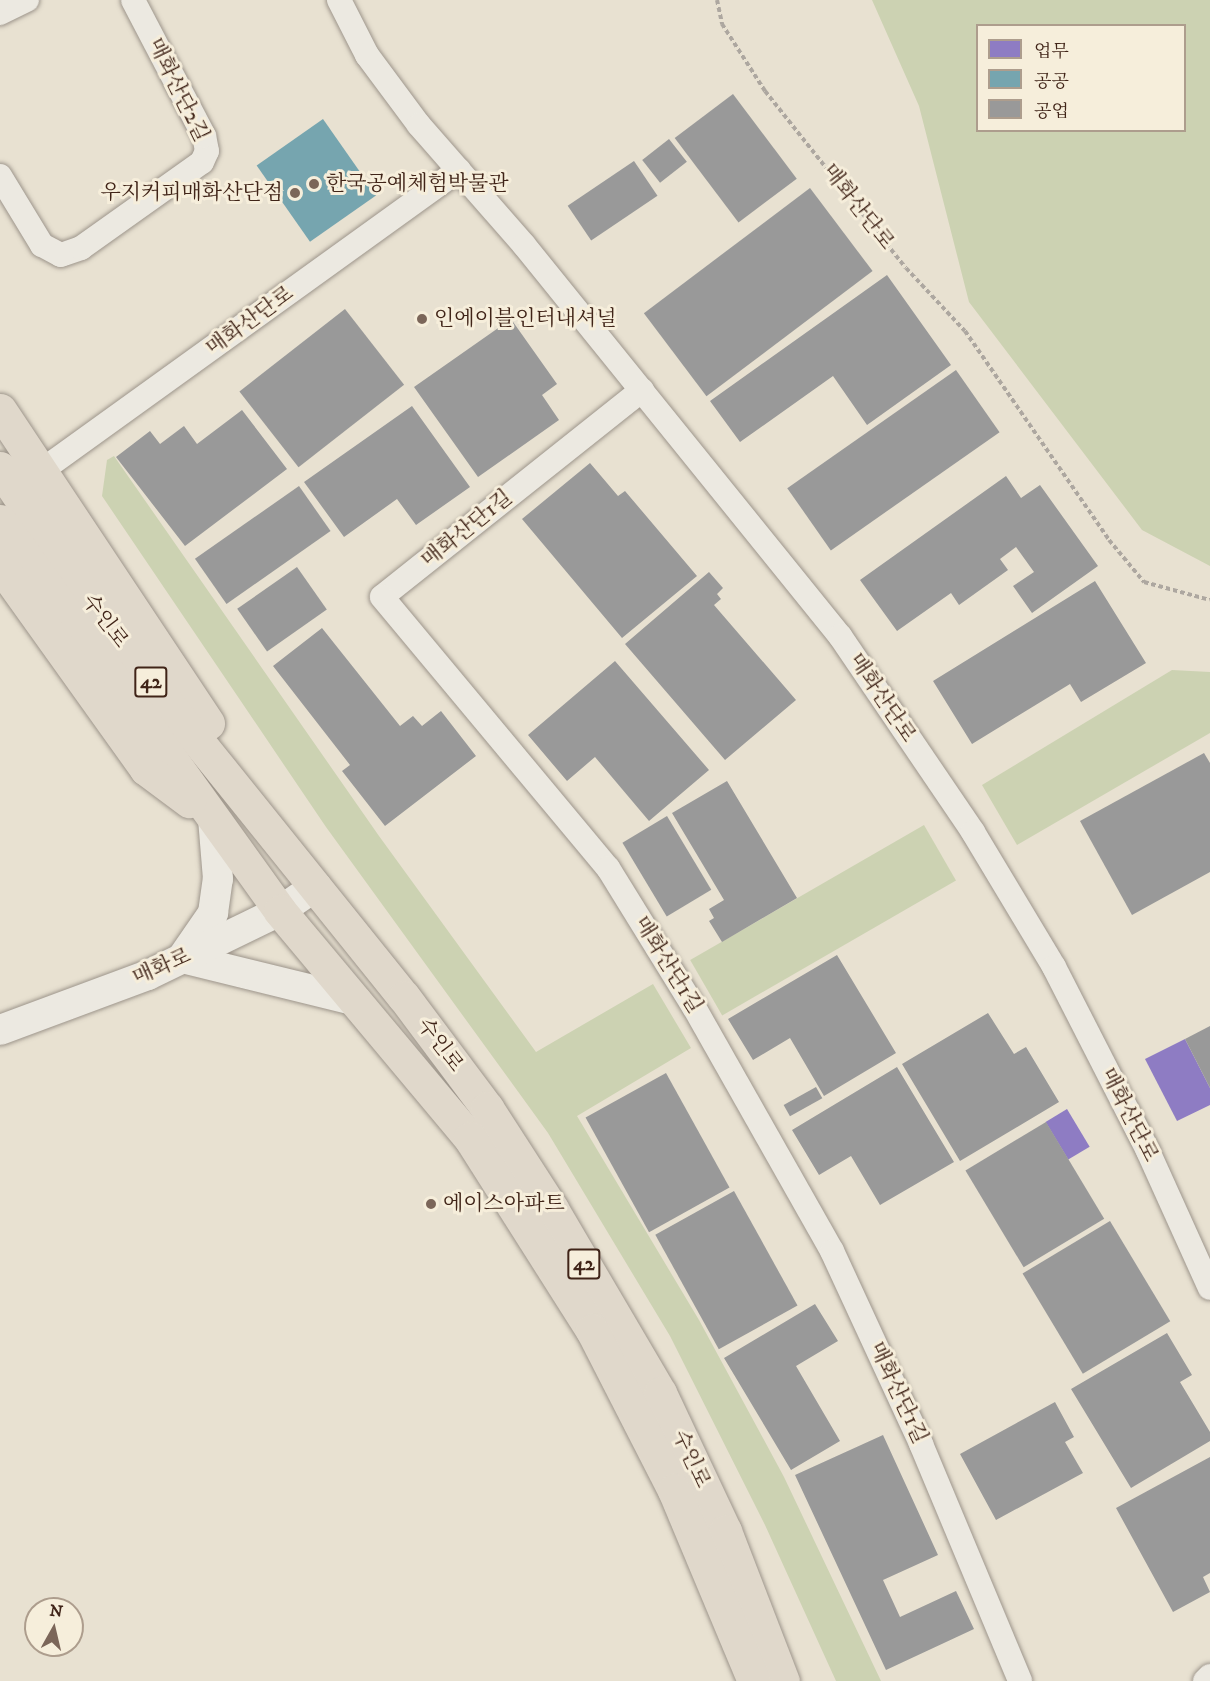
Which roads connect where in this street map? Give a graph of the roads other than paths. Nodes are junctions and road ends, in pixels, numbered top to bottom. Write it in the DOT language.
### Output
graph roads {
  1 [pos="27,0"];
  2 [pos="133,0"];
  3 [pos="339,0"];
  4 [pos="0,13"];
  5 [pos="459,170"];
  6 [pos="0,176"];
  7 [pos="642,390"];
  8 [pos="0,410"];
  9 [pos="0,468"];
  10 [pos="41,471"];
  11 [pos="0,521"];
  12 [pos="0,565"];
  13 [pos="238,790"];
  14 [pos="213,818"];
  15 [pos="316,886"];
  16 [pos="280,911"];
  17 [pos="182,958"];
  18 [pos="357,1002"];
  19 [pos="0,1030"];
  20 [pos="1210,1288"];
  21 [pos="1210,1676"];
  22 [pos="754,1681"];
  23 [pos="783,1681"];
  24 [pos="1020,1681"];
  25 [pos="1205,1681"];
  1 -- 4 [label="street"];
  2 -- 6 [label="street, 매화산단2길"];
  3 -- 5 [label="street, 매화산단로"];
  5 -- 7 [label="street, 매화산단로"];
  5 -- 10 [label="street, 매화산단로"];
  7 -- 20 [label="street, 매화산단로"];
  7 -- 24 [label="street, 매화산단1길"];
  8 -- 10 [label="main road"];
  9 -- 13 [label="main road, 수인로 / 42"];
  10 -- 13 [label="main road"];
  11 -- 14 [label="main road, 수인로 / 42"];
  12 -- 14 [label="main road"];
  13 -- 15 [label="main road, 수인로 / 42"];
  14 -- 16 [label="main road, 수인로 / 42"];
  14 -- 17 [label="street"];
  15 -- 16 [label="street, 매화로"];
  15 -- 23 [label="main road, 수인로 / 42"];
  16 -- 17 [label="street, 매화로"];
  16 -- 18 [label="main road, 수인로 / 42"];
  17 -- 18 [label="street"];
  17 -- 19 [label="street, 매화로"];
  18 -- 22 [label="main road, 수인로 / 42"];
  21 -- 25 [label="street"];
}
